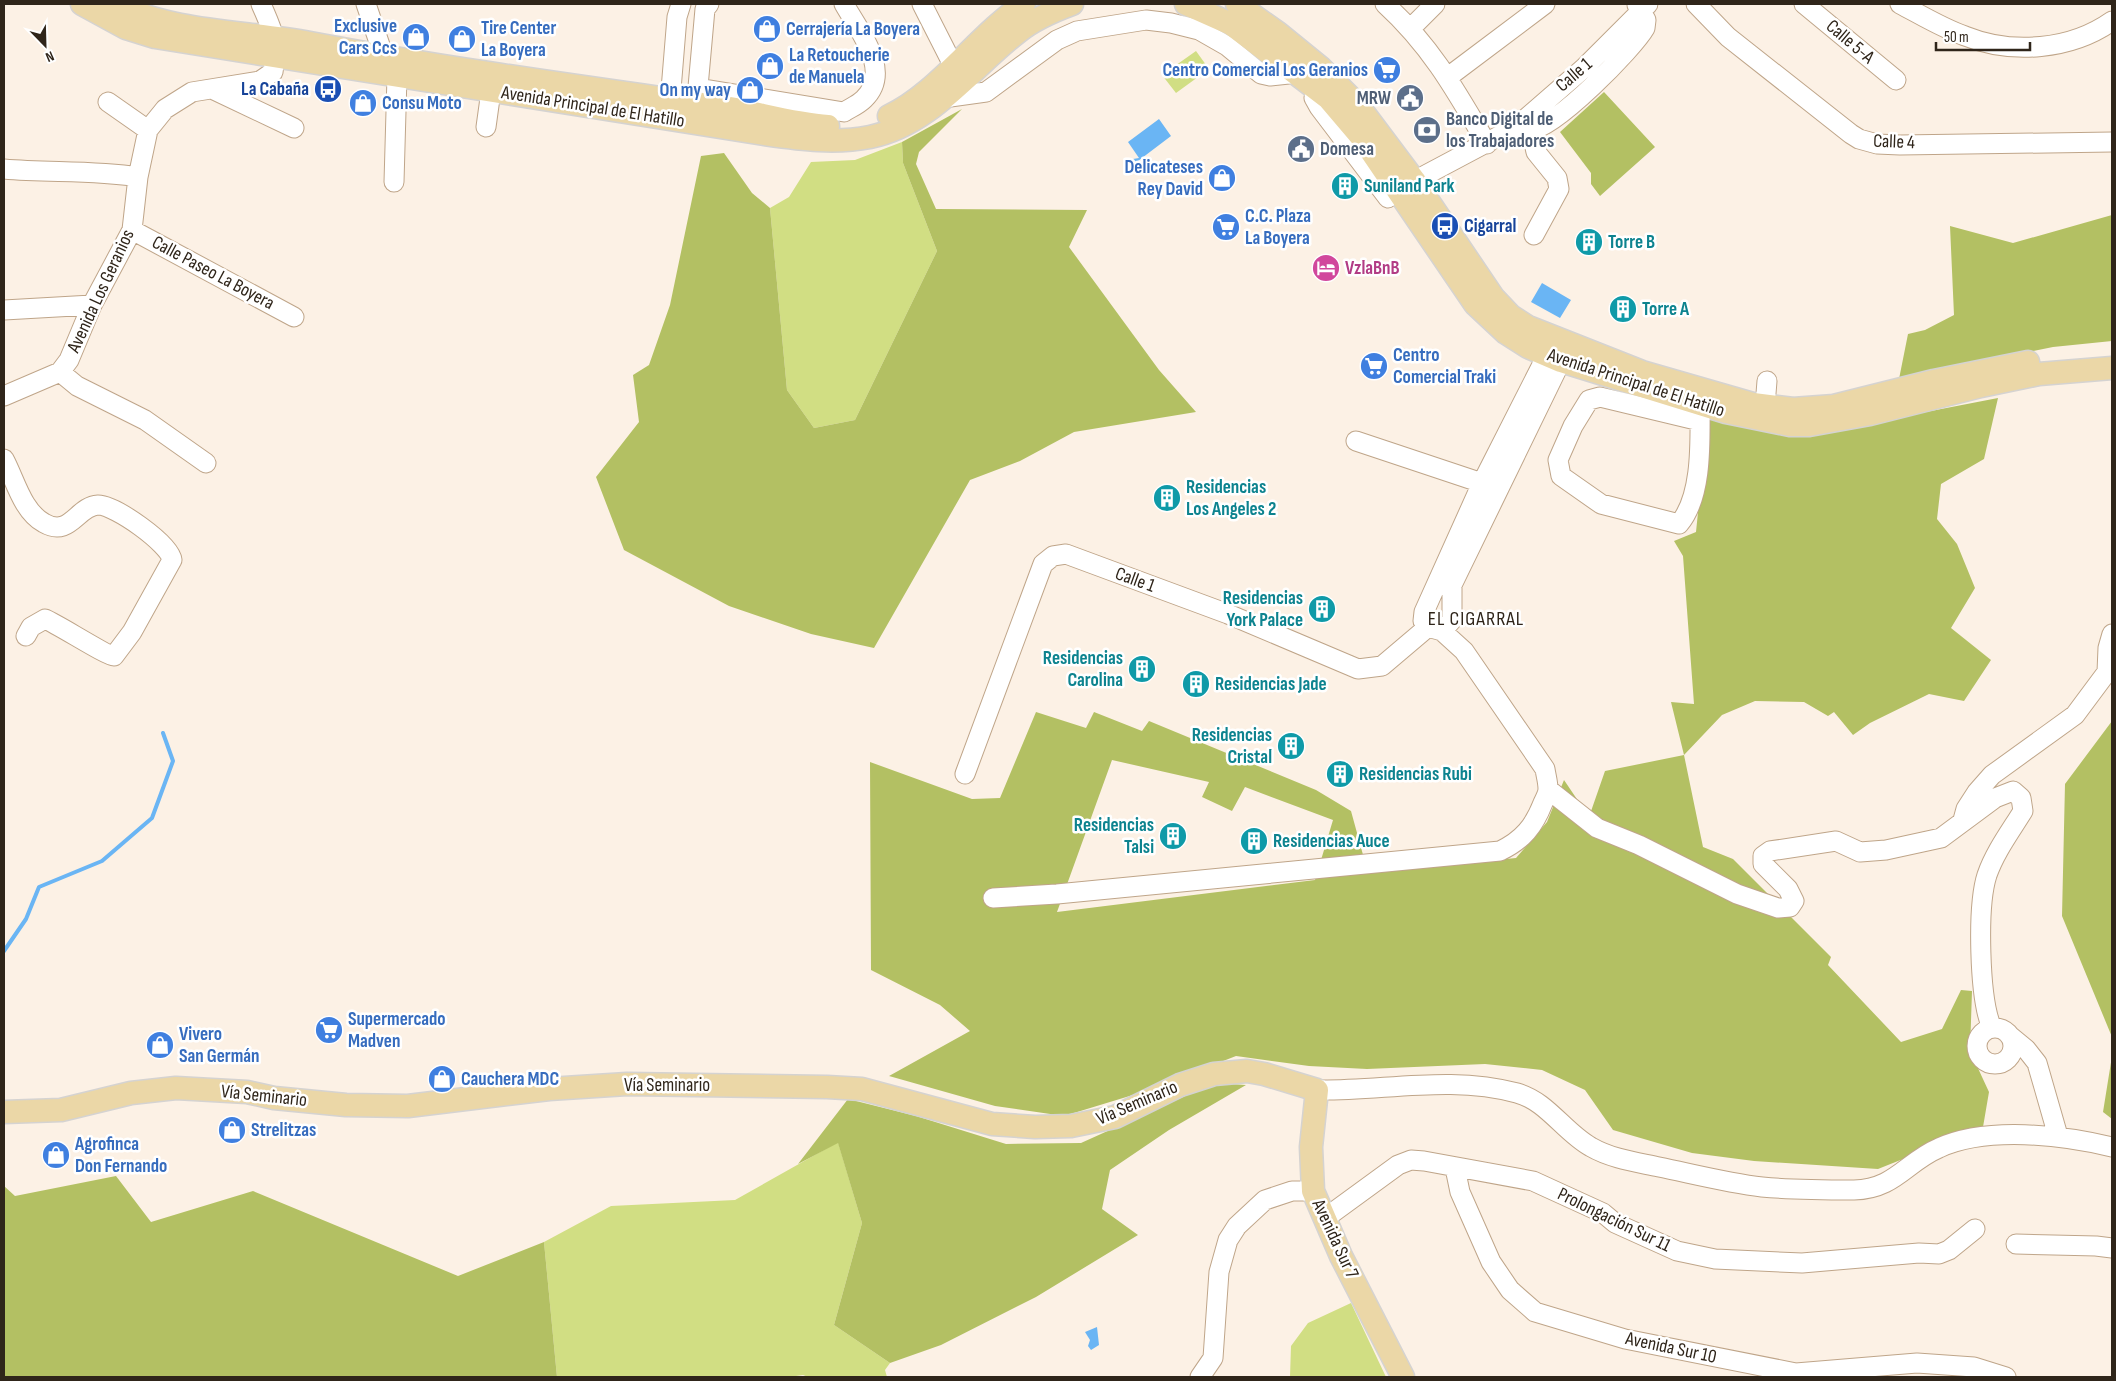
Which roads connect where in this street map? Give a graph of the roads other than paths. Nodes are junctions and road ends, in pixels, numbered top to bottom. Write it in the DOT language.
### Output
graph roads {
  1 [pos="82,4"];
  2 [pos="115,4"];
  3 [pos="261,4"];
  4 [pos="366,4"];
  5 [pos="681,4"];
  6 [pos="844,4"];
  7 [pos="922,4"];
  8 [pos="1024,4"];
  9 [pos="1072,4"];
  10 [pos="1186,4"];
  11 [pos="1237,4"];
  12 [pos="1385,4"];
  13 [pos="1434,4"];
  14 [pos="1546,4"];
  15 [pos="1696,4"];
  16 [pos="1804,4"];
  17 [pos="1900,4"];
  18 [pos="703,6"];
  19 [pos="1642,6"];
  20 [pos="2112,21"];
  21 [pos="1411,28"];
  22 [pos="276,47"];
  23 [pos="384,56"];
  24 [pos="953,65"];
  25 [pos="673,69"];
  26 [pos="1298,73"];
  27 [pos="397,76"];
  28 [pos="1448,77"];
  29 [pos="1896,80"];
  30 [pos="214,90"];
  31 [pos="491,91"];
  32 [pos="696,96"];
  33 [pos="944,98"];
  34 [pos="108,102"];
  35 [pos="669,109"];
  36 [pos="486,127"];
  37 [pos="294,128"];
  38 [pos="1524,129"];
  39 [pos="148,130"];
  40 [pos="2112,142"];
  41 [pos="1487,144"];
  42 [pos="4,169"];
  43 [pos="138,177"];
  44 [pos="394,182"];
  45 [pos="1400,190"];
  46 [pos="132,230"];
  47 [pos="1534,235"];
  48 [pos="92,305"];
  49 [pos="4,310"];
  50 [pos="294,317"];
  51 [pos="1557,352"];
  52 [pos="2112,353"];
  53 [pos="2112,368"];
  54 [pos="60,372"];
  55 [pos="1767,381"];
  56 [pos="4,396"];
  57 [pos="1765,406"];
  58 [pos="1700,412"];
  59 [pos="1356,441"];
  60 [pos="4,459"];
  61 [pos="206,462"];
  62 [pos="13,477"];
  63 [pos="1482,483"];
  64 [pos="4,493"];
  65 [pos="1446,583"];
  66 [pos="1435,629"];
  67 [pos="2112,634"];
  68 [pos="26,636"];
  69 [pos="965,774"];
  70 [pos="1548,790"];
  71 [pos="1963,822"];
  72 [pos="994,898"];
  73 [pos="2001,1031"];
  74 [pos="1999,1064"];
  75 [pos="2041,1077"];
  76 [pos="1317,1090"];
  77 [pos="4,1112"];
  78 [pos="2058,1136"];
  79 [pos="2112,1147"];
  80 [pos="1455,1168"];
  81 [pos="1313,1191"];
  82 [pos="1324,1219"];
  83 [pos="1975,1229"];
  84 [pos="2016,1244"];
  85 [pos="2112,1248"];
  86 [pos="1796,1375"];
  87 [pos="1200,1377"];
  88 [pos="1403,1377"];
  89 [pos="2006,1377"];
  1 -- 22 [label="main road, Avenida Principal de El Hatillo"];
  2 -- 22 [label="main road, Avenida Principal de El Hatillo"];
  3 -- 22 [label="street"];
  4 -- 23 [label="street"];
  5 -- 25 [label="street"];
  6 -- 32 [label="street"];
  7 -- 24 [label="street"];
  8 -- 24 [label="main road, Avenida Principal de El Hatillo"];
  9 -- 33 [label="main road, Avenida Principal de El Hatillo"];
  10 -- 26 [label="main road, Avenida Principal de El Hatillo"];
  11 -- 45 [label="main road, Avenida Principal de El Hatillo"];
  12 -- 21 [label="street"];
  13 -- 21 [label="street"];
  14 -- 28 [label="street"];
  15 -- 40 [label="street, Calle 4"];
  16 -- 29 [label="street, Calle 5-A"];
  17 -- 20 [label="street"];
  18 -- 32 [label="street"];
  19 -- 38 [label="street, Calle 1"];
  21 -- 28 [label="street"];
  22 -- 23 [label="main road, Avenida Principal de El Hatillo"];
  22 -- 27 [label="main road, Avenida Principal de El Hatillo"];
  22 -- 30 [label="street, Avenida Los Geranios"];
  23 -- 35 [label="main road, Avenida Principal de El Hatillo"];
  24 -- 32 [label="main road, Avenida Principal de El Hatillo"];
  25 -- 32 [label="street"];
  25 -- 35 [label="street"];
  26 -- 33 [label="street"];
  26 -- 45 [label="main road, Avenida Principal de El Hatillo"];
  27 -- 31 [label="main road, Avenida Principal de El Hatillo"];
  27 -- 44 [label="street"];
  28 -- 41 [label="street"];
  30 -- 37 [label="street"];
  30 -- 39 [label="street, Avenida Los Geranios"];
  31 -- 35 [label="main road, Avenida Principal de El Hatillo"];
  31 -- 36 [label="street"];
  32 -- 33 [label="main road, Avenida Principal de El Hatillo"];
  32 -- 35 [label="main road, Avenida Principal de El Hatillo"];
  34 -- 39 [label="street"];
  38 -- 41 [label="street, Calle 1"];
  38 -- 47 [label="street"];
  39 -- 43 [label="street, Avenida Los Geranios"];
  41 -- 45 [label="street, Calle 1"];
  42 -- 43 [label="street"];
  43 -- 46 [label="street, Avenida Los Geranios"];
  45 -- 51 [label="main road, Avenida Principal de El Hatillo"];
  46 -- 48 [label="street, Avenida Los Geranios"];
  46 -- 50 [label="street, Calle Paseo La Boyera"];
  48 -- 49 [label="street"];
  48 -- 54 [label="street, Avenida Los Geranios"];
  51 -- 57 [label="main road, Avenida Principal de El Hatillo"];
  51 -- 58 [label="main road, Avenida Principal de El Hatillo"];
  51 -- 63 [label="street"];
  51 -- 65 [label="street"];
  52 -- 57 [label="main road, Avenida Principal de El Hatillo"];
  53 -- 58 [label="main road, Avenida Principal de El Hatillo"];
  54 -- 56 [label="street, Avenida Los Geranios"];
  54 -- 61 [label="street"];
  55 -- 57 [label="street"];
  58 -- 58 [label="street"];
  59 -- 63 [label="street"];
  60 -- 62 [label="street"];
  62 -- 64 [label="street"];
  62 -- 68 [label="street"];
  63 -- 65 [label="street"];
  65 -- 66 [label="street"];
  65 -- 66 [label="street"];
  66 -- 69 [label="street, Calle 1"];
  66 -- 70 [label="street"];
  67 -- 71 [label="street"];
  70 -- 71 [label="street"];
  70 -- 72 [label="street"];
  71 -- 73 [label="street"];
  73 -- 74 [label="street"];
  73 -- 74 [label="street"];
  73 -- 75 [label="street"];
  74 -- 75 [label="street"];
  75 -- 78 [label="street"];
  76 -- 77 [label="main road, Vía Seminario"];
  76 -- 78 [label="street"];
  76 -- 81 [label="main road, Avenida Sur 7"];
  78 -- 79 [label="street"];
  80 -- 82 [label="street, Prolongación Sur 11"];
  80 -- 83 [label="street, Prolongación Sur 11"];
  80 -- 86 [label="street, Avenida Sur 10"];
  81 -- 82 [label="main road, Avenida Sur 7"];
  81 -- 87 [label="street"];
  82 -- 88 [label="main road, Avenida Sur 7"];
  84 -- 85 [label="street"];
  86 -- 89 [label="street, Avenida Sur 10"];
}
